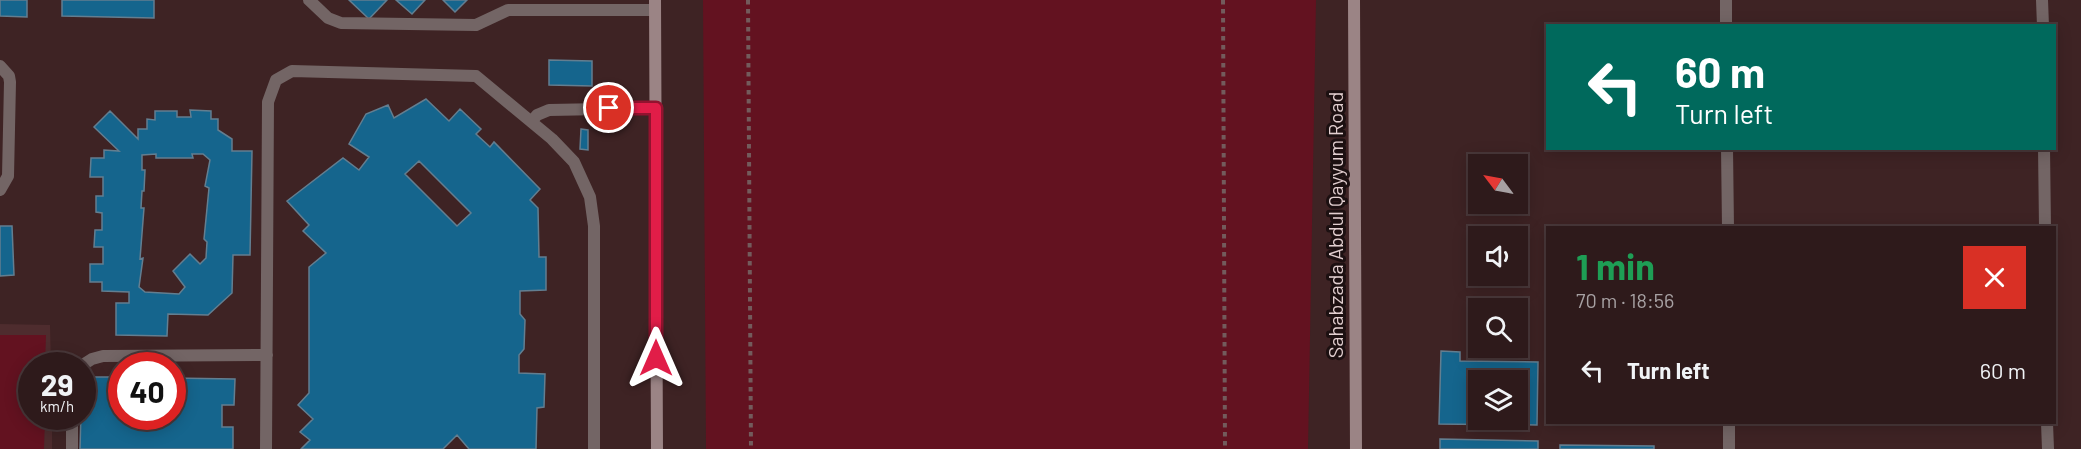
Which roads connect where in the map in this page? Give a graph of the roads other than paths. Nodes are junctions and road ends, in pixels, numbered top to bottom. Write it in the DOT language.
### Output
graph roads {
  1 [pos="309,0"];
  2 [pos="1354,0"];
  3 [pos="1726,0"];
  4 [pos="2042,0"];
  5 [pos="505,5"];
  6 [pos="655,5"];
  7 [pos="1726,24"];
  8 [pos="2043,24"];
  9 [pos="0,66"];
  10 [pos="656,108"];
  11 [pos="532,122"];
  12 [pos="1727,150"];
  13 [pos="2044,150"];
  14 [pos="0,190"];
  15 [pos="1728,226"];
  16 [pos="2045,226"];
  17 [pos="267,355"];
  18 [pos="96,358"];
  19 [pos="1729,424"];
  20 [pos="2047,424"];
  21 [pos="72,430"];
  22 [pos="72,449"];
  23 [pos="266,449"];
  24 [pos="594,449"];
  25 [pos="657,449"];
  26 [pos="1356,449"];
  27 [pos="1730,449"];
  28 [pos="2048,449"];
  1 -- 5 [label="street"];
  2 -- 26 [label="street, Sahabzada Abdul Qayyum Road"];
  3 -- 7 [label="street"];
  4 -- 8 [label="street"];
  5 -- 6 [label="street"];
  6 -- 10 [label="street"];
  9 -- 14 [label="street"];
  10 -- 11 [label="street"];
  10 -- 25 [label="street"];
  11 -- 17 [label="street"];
  11 -- 24 [label="street"];
  12 -- 15 [label="street"];
  13 -- 16 [label="street"];
  17 -- 18 [label="street"];
  17 -- 23 [label="street"];
  19 -- 27 [label="street"];
  20 -- 28 [label="street"];
  21 -- 22 [label="street"];
}
